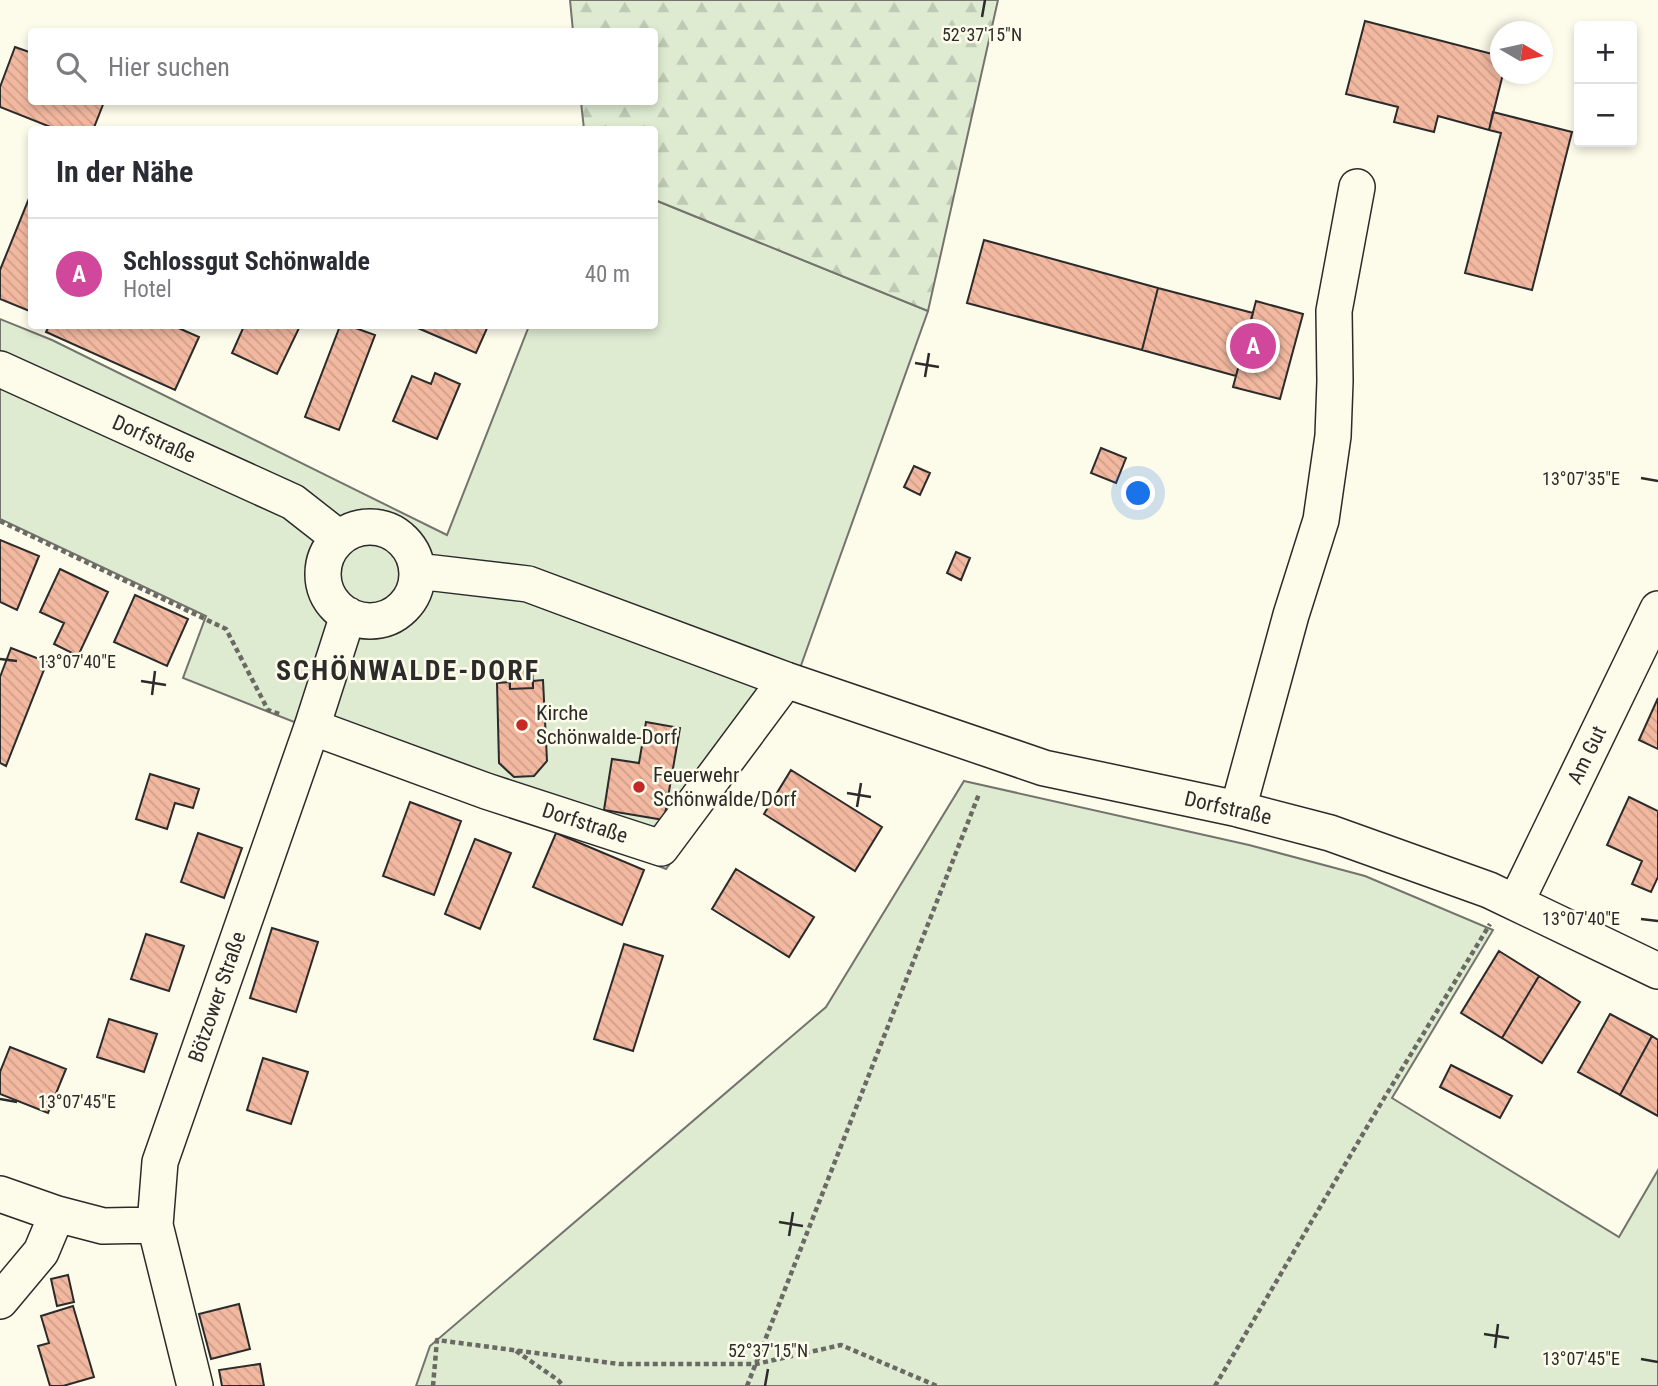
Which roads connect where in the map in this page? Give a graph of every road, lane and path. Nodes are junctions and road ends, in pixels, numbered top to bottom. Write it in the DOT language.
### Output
graph roads {
  1 [pos="1357,187"];
  2 [pos="0,369"];
  3 [pos="0,521"];
  4 [pos="339,538"];
  5 [pos="417,572"];
  6 [pos="1658,609"];
  7 [pos="348,615"];
  8 [pos="786,680"];
  9 [pos="312,727"];
  10 [pos="979,794"];
  11 [pos="1238,809"];
  12 [pos="1504,911"];
  13 [pos="1658,971"];
  14 [pos="0,1194"];
  15 [pos="57,1214"];
  16 [pos="155,1225"];
  17 [pos="0,1301"];
  18 [pos="515,1350"];
  19 [pos="756,1364"];
  20 [pos="195,1386"];
  21 [pos="433,1386"];
  22 [pos="563,1386"];
  23 [pos="747,1386"];
  24 [pos="937,1386"];
  25 [pos="1215,1386"];
  1 -- 11 [label="street"];
  2 -- 4 [label="street, Dorfstraße"];
  3 -- 9 [label="path"];
  4 -- 5 [label="street"];
  4 -- 7 [label="street"];
  5 -- 7 [label="street"];
  5 -- 8 [label="street, Dorfstraße"];
  6 -- 12 [label="street, Am Gut"];
  7 -- 9 [label="street, Bötzower Straße"];
  8 -- 9 [label="street, Dorfstraße"];
  8 -- 11 [label="street, Dorfstraße"];
  9 -- 16 [label="street, Bötzower Straße"];
  10 -- 19 [label="path"];
  11 -- 12 [label="street, Dorfstraße"];
  12 -- 13 [label="street, Dorfstraße"];
  12 -- 25 [label="path"];
  14 -- 15 [label="street"];
  15 -- 16 [label="street"];
  15 -- 17 [label="street"];
  16 -- 20 [label="street, Bötzower Straße"];
  18 -- 19 [label="path"];
  18 -- 21 [label="path"];
  18 -- 22 [label="path"];
  19 -- 23 [label="path"];
  19 -- 24 [label="path"];
}
